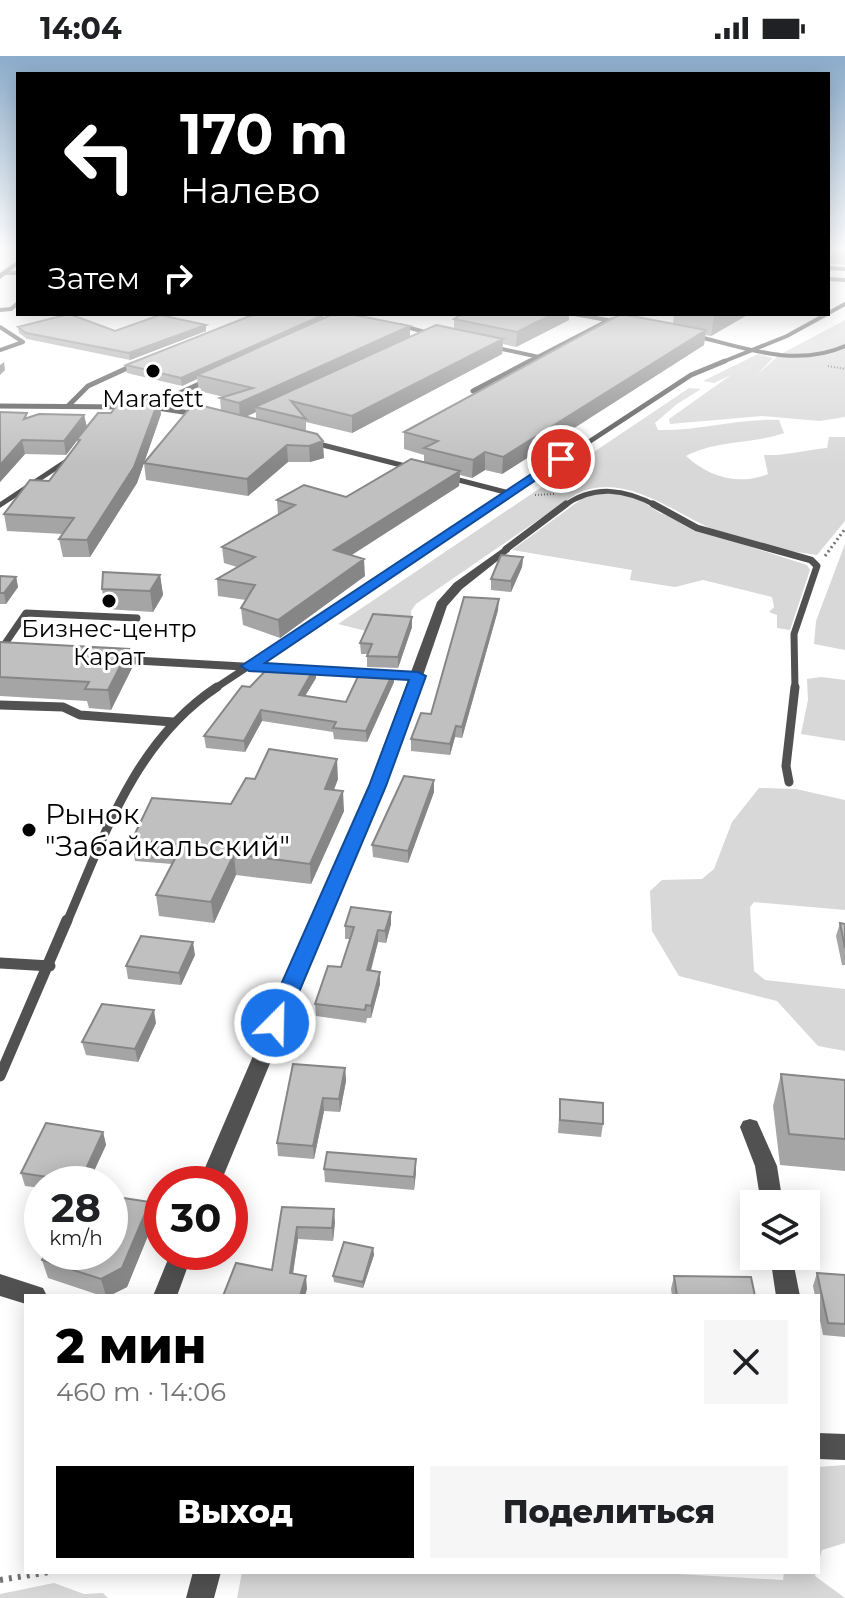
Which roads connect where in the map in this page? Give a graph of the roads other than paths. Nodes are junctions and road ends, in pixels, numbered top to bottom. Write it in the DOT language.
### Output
graph roads {
  1 [pos="605,322"];
  2 [pos="614,322"];
  3 [pos="816,322"];
  4 [pos="621,323"];
  5 [pos="397,324"];
  6 [pos="0,327"];
  7 [pos="691,336"];
  8 [pos="422,342"];
  9 [pos="482,345"];
  10 [pos="845,346"];
  11 [pos="757,348"];
  12 [pos="0,350"];
  13 [pos="539,357"];
  14 [pos="141,362"];
  15 [pos="212,378"];
  16 [pos="473,391"];
  17 [pos="0,406"];
  18 [pos="68,406"];
  19 [pos="110,406"];
  20 [pos="149,407"];
  21 [pos="202,415"];
  22 [pos="102,417"];
  23 [pos="300,439"];
  24 [pos="78,449"];
  25 [pos="417,469"];
  26 [pos="448,477"];
  27 [pos="509,493"];
  28 [pos="0,505"];
  29 [pos="506,549"];
  30 [pos="137,618"];
  31 [pos="0,652"];
  32 [pos="16,655"];
  33 [pos="93,659"];
  34 [pos="249,666"];
  35 [pos="418,676"];
  36 [pos="0,705"];
  37 [pos="173,722"];
  38 [pos="789,782"];
  39 [pos="0,963"];
  40 [pos="50,966"];
  41 [pos="0,1076"];
  42 [pos="750,1127"];
  43 [pos="217,1166"];
  44 [pos="770,1190"];
  45 [pos="175,1270"];
  46 [pos="783,1270"];
  47 [pos="0,1285"];
  48 [pos="29,1294"];
  49 [pos="166,1294"];
  50 [pos="788,1294"];
  51 [pos="820,1446"];
  52 [pos="845,1447"];
  53 [pos="206,1574"];
  54 [pos="200,1598"];
  1 -- 13 [label="lane"];
  2 -- 4 [label="lane"];
  3 -- 11 [label="lane"];
  5 -- 8 [label="lane"];
  6 -- 12 [label="lane"];
  7 -- 11 [label="lane"];
  9 -- 13 [label="lane"];
  10 -- 11 [label="lane"];
  11 -- 27 [label="lane"];
  13 -- 16 [label="lane"];
  14 -- 18 [label="lane"];
  15 -- 20 [label="lane"];
  17 -- 18 [label="lane"];
  18 -- 19 [label="lane"];
  19 -- 20 [label="lane"];
  19 -- 22 [label="lane"];
  20 -- 21 [label="lane"];
  23 -- 25 [label="lane"];
  24 -- 28 [label="lane"];
  26 -- 27 [label="lane"];
  27 -- 34 [label="lane"];
  29 -- 35 [label="street"];
  29 -- 38 [label="lane"];
  30 -- 31 [label="lane"];
  31 -- 32 [label="street"];
  33 -- 34 [label="street"];
  34 -- 35 [label="street"];
  34 -- 37 [label="lane"];
  35 -- 43 [label="street"];
  36 -- 37 [label="lane"];
  37 -- 40 [label="lane"];
  39 -- 40 [label="lane"];
  40 -- 41 [label="lane"];
  42 -- 44 [label="street"];
  45 -- 49 [label="street"];
  46 -- 50 [label="street"];
  47 -- 48 [label="street"];
  51 -- 52 [label="street"];
  53 -- 54 [label="street"];
}
